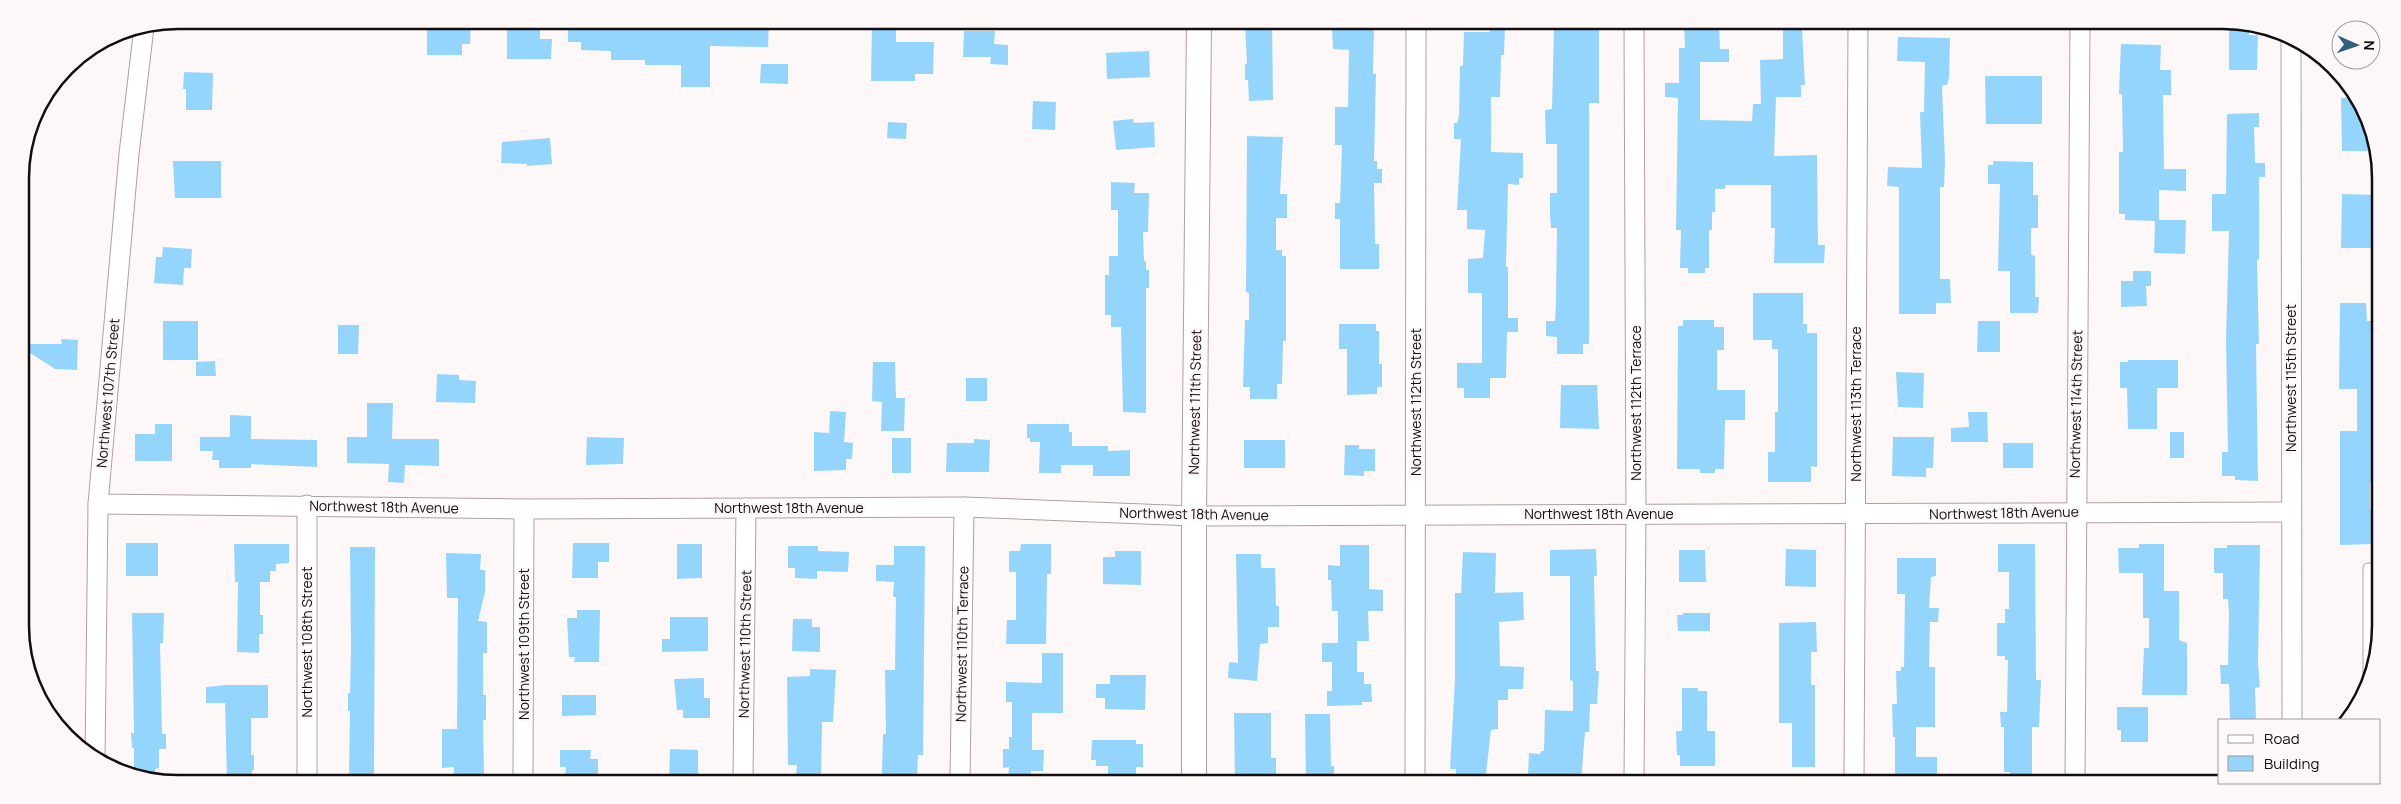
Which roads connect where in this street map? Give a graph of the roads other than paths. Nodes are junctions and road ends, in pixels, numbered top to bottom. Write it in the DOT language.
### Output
graph roads {
  1 [pos="1198,29"];
  2 [pos="1416,29"];
  3 [pos="1634,29"];
  4 [pos="1858,29"];
  5 [pos="2080,29"];
  6 [pos="143,34"];
  7 [pos="2291,46"];
  8 [pos="98,504"];
  9 [pos="307,505"];
  10 [pos="964,507"];
  11 [pos="746,508"];
  12 [pos="524,509"];
  13 [pos="2075,512"];
  14 [pos="2291,512"];
  15 [pos="1636,514"];
  16 [pos="1855,514"];
  17 [pos="1416,515"];
  18 [pos="1194,516"];
  19 [pos="2372,568"];
  20 [pos="2368,660"];
  21 [pos="2292,719"];
  22 [pos="95,750"];
  23 [pos="306,775"];
  24 [pos="523,775"];
  25 [pos="743,775"];
  26 [pos="960,775"];
  27 [pos="1194,775"];
  28 [pos="1415,775"];
  29 [pos="1634,775"];
  30 [pos="1854,775"];
  31 [pos="2075,775"];
  1 -- 18 [label="street, Northwest 111th Street"];
  2 -- 17 [label="street, Northwest 112th Street"];
  3 -- 15 [label="street, Northwest 112th Terrace"];
  4 -- 16 [label="street, Northwest 113th Terrace"];
  5 -- 13 [label="street, Northwest 114th Street"];
  6 -- 8 [label="street, Northwest 107th Street"];
  7 -- 14 [label="street, Northwest 115th Street"];
  8 -- 9 [label="street, Northwest 18th Avenue"];
  8 -- 22 [label="street, Northwest 107th Street"];
  9 -- 12 [label="street, Northwest 18th Avenue"];
  9 -- 23 [label="street, Northwest 108th Street"];
  10 -- 11 [label="street, Northwest 18th Avenue"];
  10 -- 18 [label="street, Northwest 18th Avenue"];
  10 -- 26 [label="street, Northwest 110th Terrace"];
  11 -- 12 [label="street, Northwest 18th Avenue"];
  11 -- 25 [label="street, Northwest 110th Street"];
  12 -- 24 [label="street, Northwest 109th Street"];
  13 -- 14 [label="street, Northwest 18th Avenue"];
  13 -- 16 [label="street, Northwest 18th Avenue"];
  13 -- 31 [label="street, Northwest 114th Street"];
  14 -- 21 [label="street, Northwest 115th Street"];
  15 -- 16 [label="street, Northwest 18th Avenue"];
  15 -- 17 [label="street, Northwest 18th Avenue"];
  15 -- 29 [label="street, Northwest 112th Terrace"];
  16 -- 30 [label="street, Northwest 113th Terrace"];
  17 -- 18 [label="street, Northwest 18th Avenue"];
  17 -- 28 [label="street, Northwest 112th Street"];
  18 -- 27 [label="street, Northwest 111th Street"];
  19 -- 20 [label="lane"];
}
